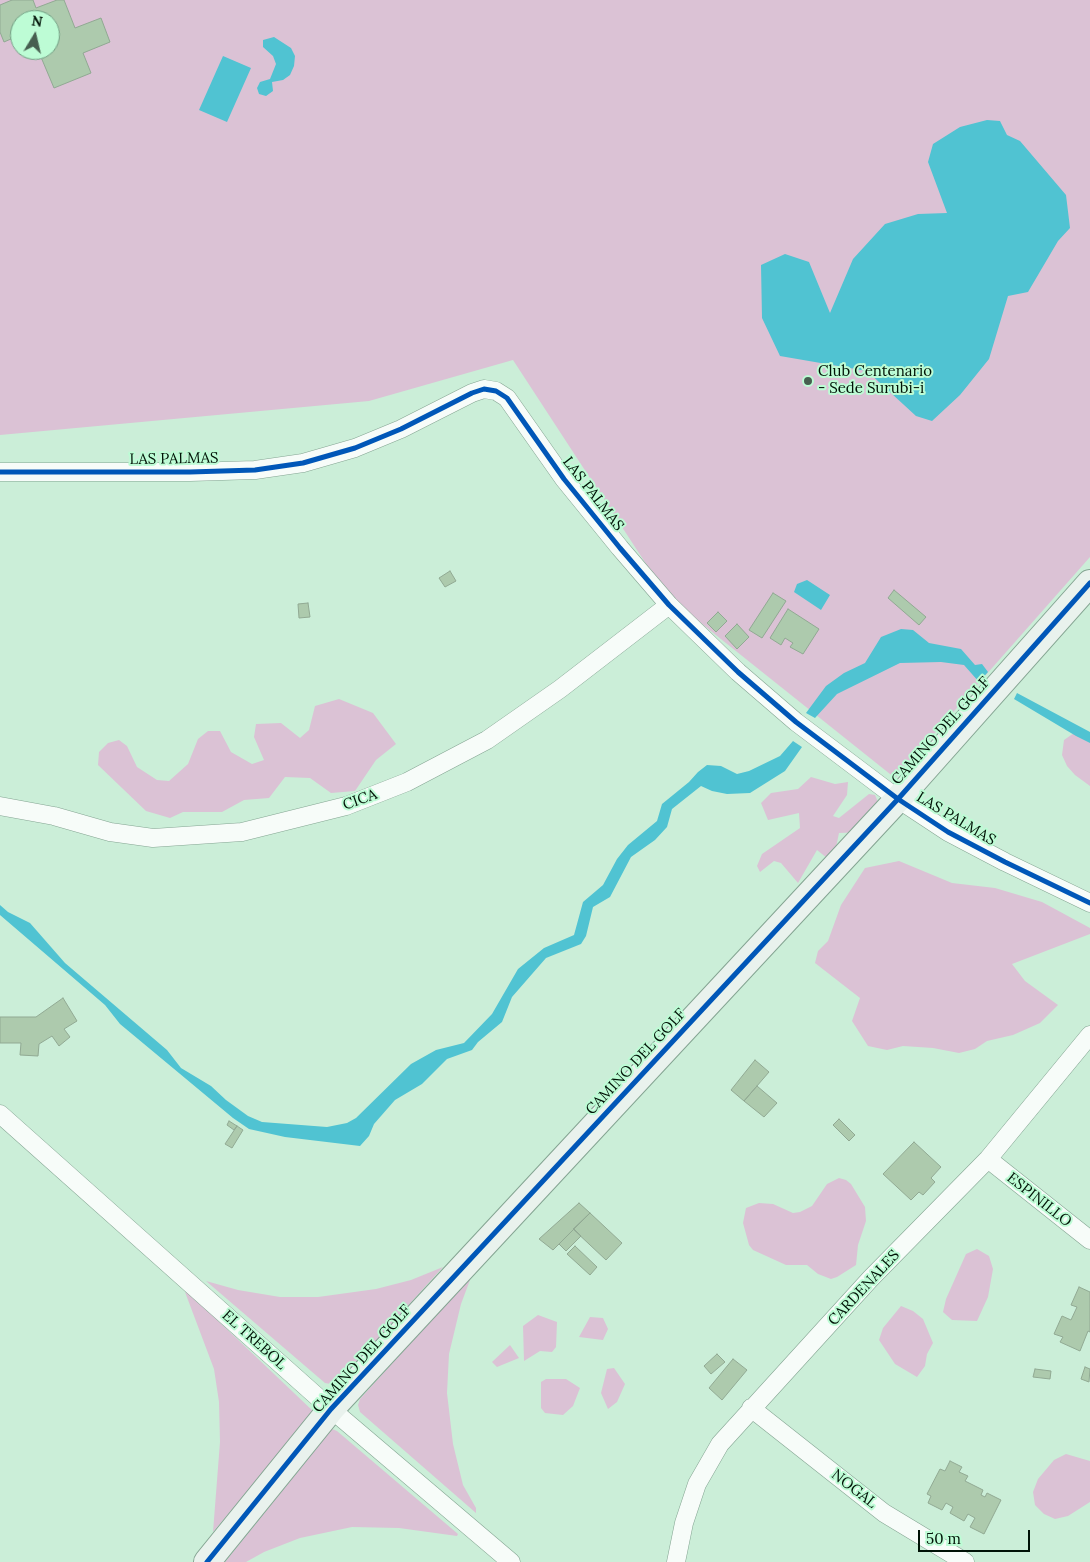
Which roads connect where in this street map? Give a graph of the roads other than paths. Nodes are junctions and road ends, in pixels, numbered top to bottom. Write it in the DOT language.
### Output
graph roads {
  1 [pos="0,472"];
  2 [pos="1090,583"];
  3 [pos="670,604"];
  4 [pos="898,799"];
  5 [pos="0,806"];
  6 [pos="1090,903"];
  7 [pos="1090,1035"];
  8 [pos="0,1114"];
  9 [pos="988,1159"];
  10 [pos="1090,1240"];
  11 [pos="751,1408"];
  12 [pos="332,1410"];
  13 [pos="207,1562"];
  14 [pos="511,1562"];
  15 [pos="676,1562"];
  16 [pos="965,1562"];
  1 -- 3 [label="street, LAS PALMAS"];
  2 -- 4 [label="street, CAMINO DEL GOLF"];
  3 -- 4 [label="street, LAS PALMAS"];
  3 -- 5 [label="street, CICA"];
  4 -- 6 [label="street, LAS PALMAS"];
  4 -- 12 [label="street, CAMINO DEL GOLF"];
  7 -- 9 [label="street, CARDENALES"];
  8 -- 12 [label="street, EL TREBOL"];
  9 -- 10 [label="street, ESPINILLO"];
  9 -- 11 [label="street, CARDENALES"];
  11 -- 15 [label="street, CARDENALES"];
  11 -- 16 [label="street, NOGAL"];
  12 -- 13 [label="street, CAMINO DEL GOLF"];
  12 -- 14 [label="street, EL TREBOL"];
}
